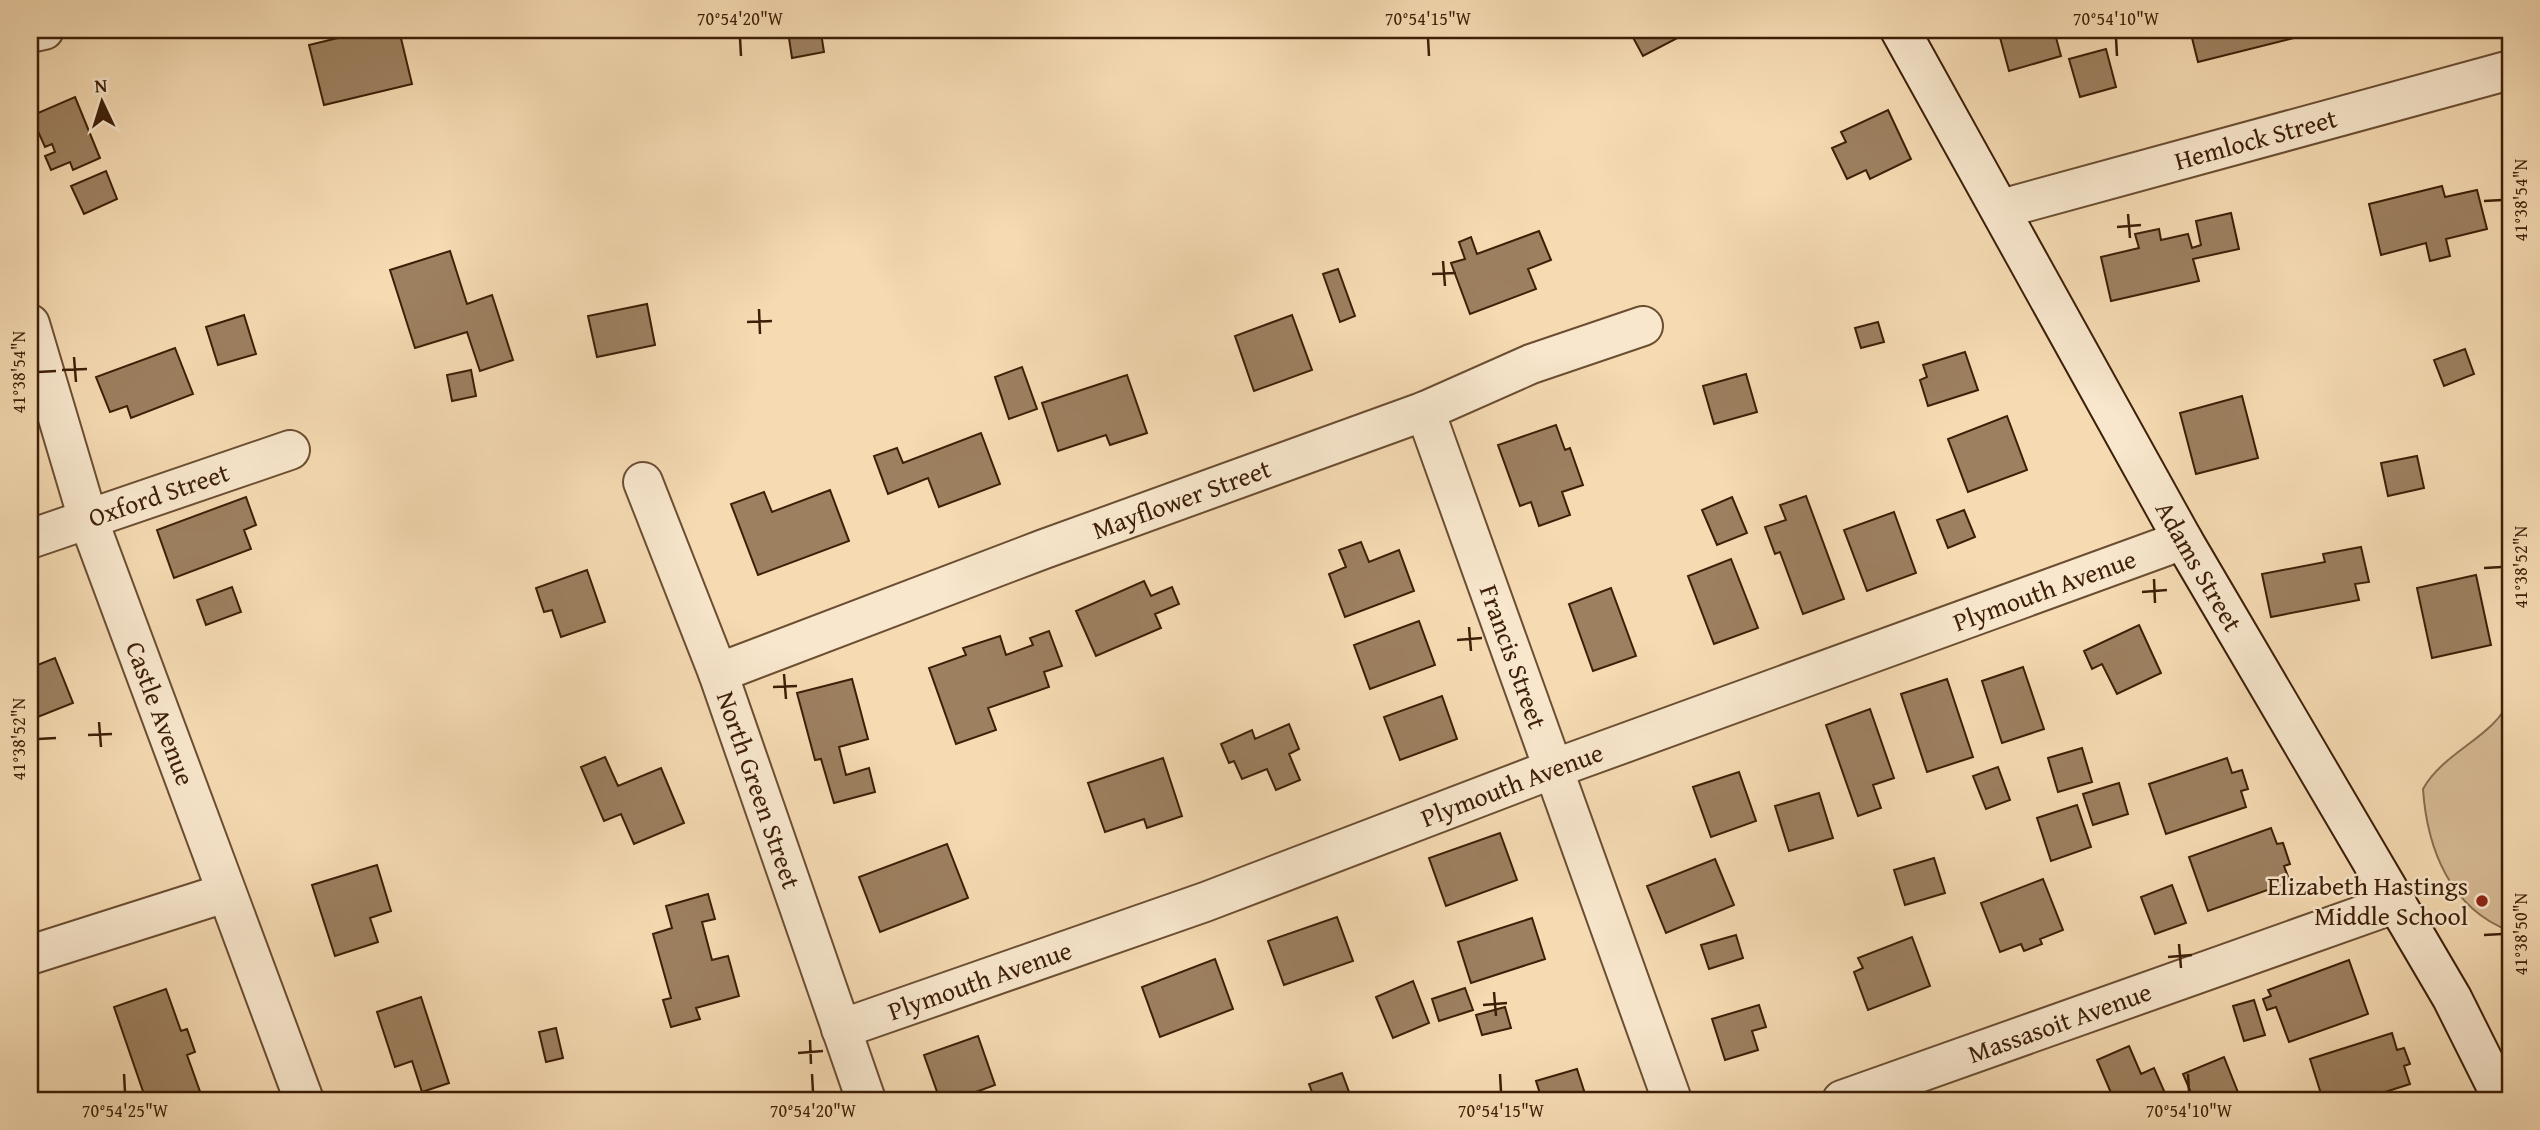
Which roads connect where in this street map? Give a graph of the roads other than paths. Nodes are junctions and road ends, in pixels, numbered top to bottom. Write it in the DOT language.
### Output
graph roads {
  1 [pos="44,30"];
  2 [pos="1900,30"];
  3 [pos="30,33"];
  4 [pos="2510,70"];
  5 [pos="2001,209"];
  6 [pos="30,324"];
  7 [pos="1643,326"];
  8 [pos="1425,411"];
  9 [pos="290,450"];
  10 [pos="643,482"];
  11 [pos="88,519"];
  12 [pos="30,539"];
  13 [pos="2183,541"];
  14 [pos="718,673"];
  15 [pos="1553,769"];
  16 [pos="225,893"];
  17 [pos="2397,903"];
  18 [pos="30,955"];
  19 [pos="841,1029"];
  20 [pos="304,1100"];
  21 [pos="866,1100"];
  22 [pos="1672,1100"];
  23 [pos="1842,1100"];
  24 [pos="2503,1100"];
  1 -- 3 [label="street"];
  2 -- 5 [label="street, Adams Street"];
  4 -- 5 [label="street, Hemlock Street"];
  5 -- 13 [label="street, Adams Street"];
  6 -- 11 [label="street, Castle Avenue"];
  7 -- 8 [label="street, Mayflower Street"];
  8 -- 14 [label="street, Mayflower Street"];
  8 -- 15 [label="street, Francis Street"];
  9 -- 11 [label="street, Oxford Street"];
  10 -- 14 [label="street, North Green Street"];
  11 -- 12 [label="street, Oxford Street"];
  11 -- 16 [label="street, Castle Avenue"];
  13 -- 15 [label="street, Plymouth Avenue"];
  13 -- 17 [label="street, Adams Street"];
  14 -- 19 [label="street, North Green Street"];
  15 -- 19 [label="street, Plymouth Avenue"];
  15 -- 22 [label="street, Francis Street"];
  16 -- 18 [label="street"];
  16 -- 20 [label="street, Castle Avenue"];
  17 -- 23 [label="street, Massasoit Avenue"];
  17 -- 24 [label="street, Adams Street"];
  19 -- 21 [label="street, North Green Street"];
}
